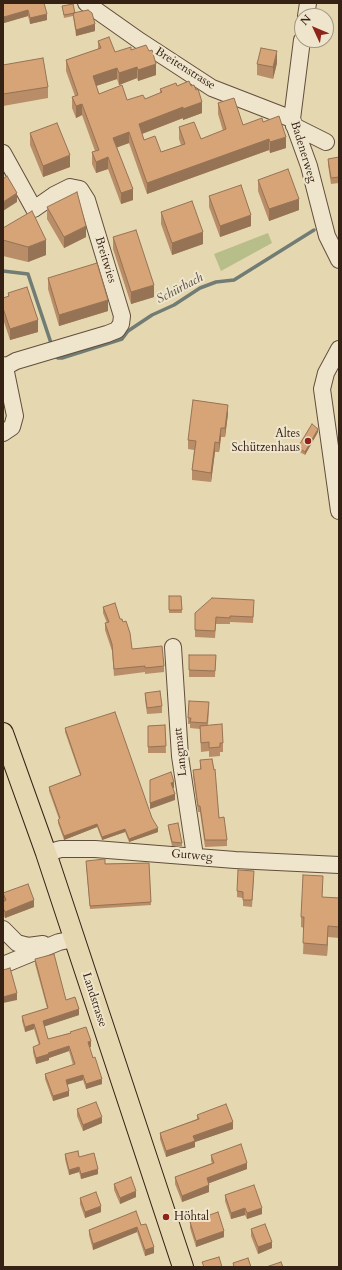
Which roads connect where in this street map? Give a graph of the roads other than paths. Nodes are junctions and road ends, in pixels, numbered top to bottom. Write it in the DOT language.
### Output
graph roads {
  1 [pos="86,3"];
  2 [pos="301,48"];
  3 [pos="293,122"];
  4 [pos="326,142"];
  5 [pos="3,153"];
  6 [pos="339,260"];
  7 [pos="339,349"];
  8 [pos="4,366"];
  9 [pos="3,433"];
  10 [pos="339,511"];
  11 [pos="173,647"];
  12 [pos="3,733"];
  13 [pos="46,853"];
  14 [pos="195,856"];
  15 [pos="339,866"];
  16 [pos="3,929"];
  17 [pos="66,940"];
  18 [pos="3,964"];
  19 [pos="183,1267"];
  1 -- 3 [label="street, Breitenstrasse"];
  2 -- 3 [label="street, Badenerweg"];
  3 -- 4 [label="street, Breitenstrasse"];
  3 -- 6 [label="street, Badenerweg"];
  5 -- 8 [label="street, Breitwies"];
  7 -- 10 [label="street"];
  8 -- 9 [label="street, Breitwies"];
  11 -- 14 [label="street, Langmatt"];
  12 -- 13 [label="main road, Landstrasse"];
  13 -- 14 [label="street, Gutweg"];
  13 -- 17 [label="main road, Landstrasse"];
  14 -- 15 [label="street, Gutweg"];
  16 -- 17 [label="street"];
  17 -- 18 [label="street"];
  17 -- 19 [label="main road, Landstrasse"];
}
